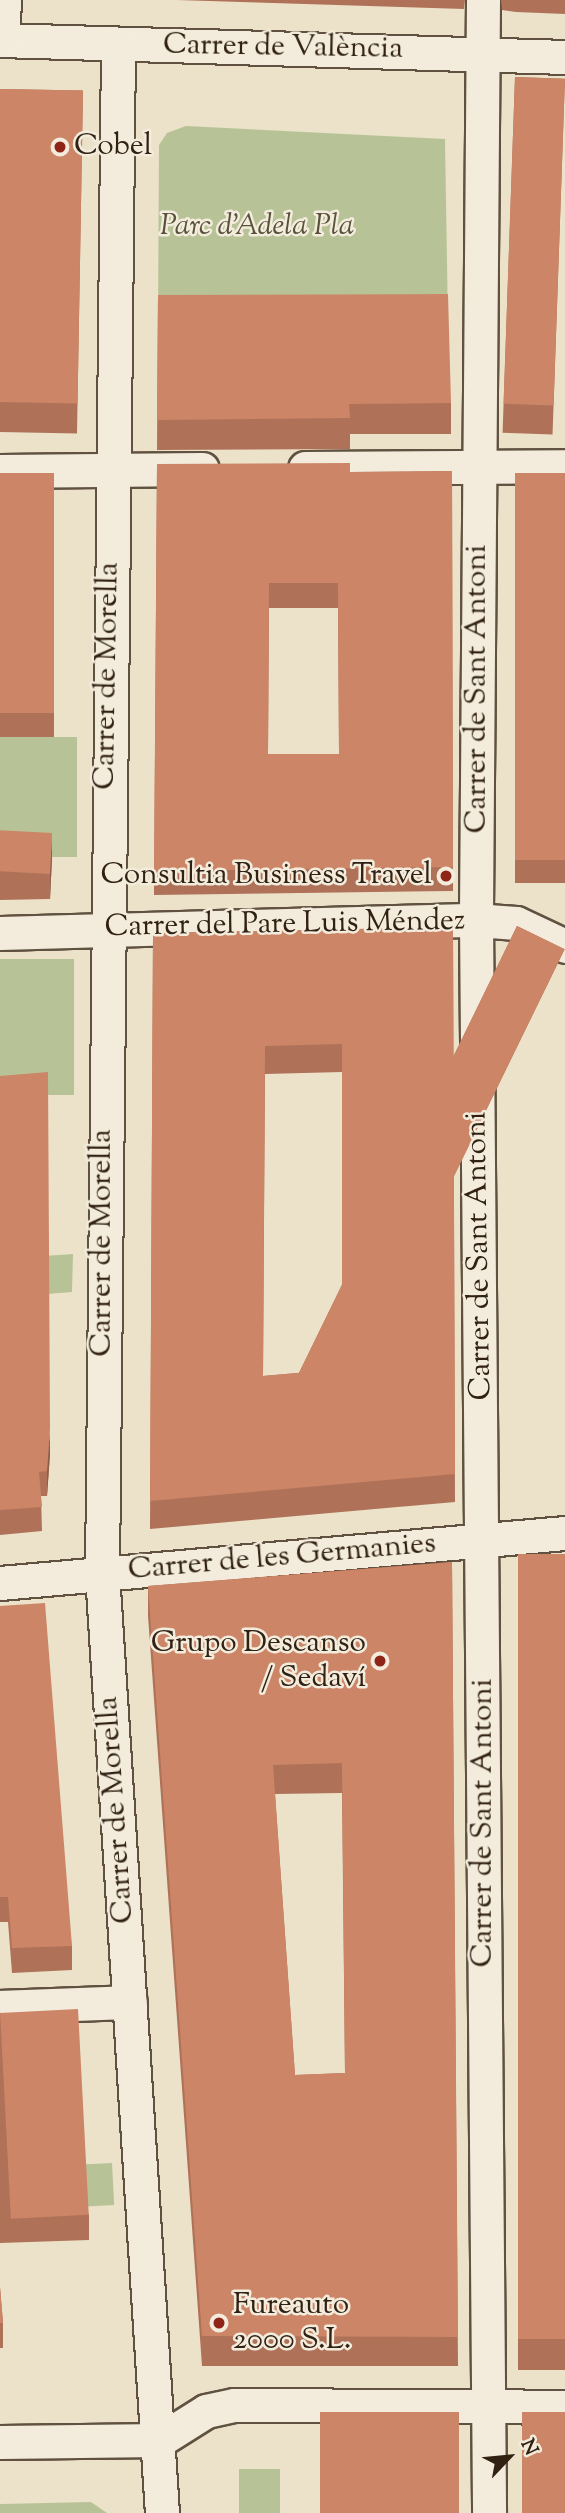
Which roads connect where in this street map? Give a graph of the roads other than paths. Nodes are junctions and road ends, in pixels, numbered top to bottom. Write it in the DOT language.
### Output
graph roads {
  1 [pos="4,0"];
  2 [pos="483,0"];
  3 [pos="1,40"];
  4 [pos="118,44"];
  5 [pos="484,53"];
  6 [pos="565,57"];
  7 [pos="479,466"];
  8 [pos="565,466"];
  9 [pos="111,470"];
  10 [pos="0,471"];
  11 [pos="476,920"];
  12 [pos="106,929"];
  13 [pos="0,933"];
  14 [pos="565,946"];
  15 [pos="565,1533"];
  16 [pos="484,1541"];
  17 [pos="102,1573"];
  18 [pos="0,1583"];
  19 [pos="130,2002"];
  20 [pos="0,2007"];
  21 [pos="487,2406"];
  22 [pos="565,2407"];
  23 [pos="160,2440"];
  24 [pos="0,2442"];
  25 [pos="162,2513"];
  26 [pos="489,2513"];
  1 -- 3 [label="street"];
  2 -- 5 [label="street, Carrer de Sant Antoni"];
  3 -- 4 [label="street, Carrer de València"];
  4 -- 5 [label="street, Carrer de València"];
  4 -- 9 [label="street, Carrer de Morella"];
  5 -- 6 [label="street, Carrer de València"];
  5 -- 7 [label="street, Carrer de Sant Antoni"];
  7 -- 8 [label="street"];
  7 -- 9 [label="street"];
  7 -- 11 [label="street, Carrer de Sant Antoni"];
  9 -- 10 [label="street"];
  9 -- 12 [label="street, Carrer de Morella"];
  11 -- 12 [label="street, Carrer del Pare Luis Méndez"];
  11 -- 14 [label="street, Carrer del Pare Luis Méndez"];
  11 -- 16 [label="street, Carrer de Sant Antoni"];
  12 -- 13 [label="street, Carrer del Pare Luis Méndez"];
  12 -- 17 [label="street, Carrer de Morella"];
  15 -- 16 [label="street, Carrer de les Germanies"];
  16 -- 17 [label="street, Carrer de les Germanies"];
  16 -- 21 [label="street, Carrer de Sant Antoni"];
  17 -- 18 [label="street, Carrer de les Germanies"];
  17 -- 19 [label="street, Carrer de Morella"];
  19 -- 20 [label="street"];
  19 -- 23 [label="street, Carrer de Morella"];
  21 -- 22 [label="street"];
  21 -- 23 [label="street"];
  21 -- 26 [label="street, Carrer de Sant Antoni"];
  23 -- 24 [label="street"];
  23 -- 25 [label="street, Carrer de Morella"];
}
